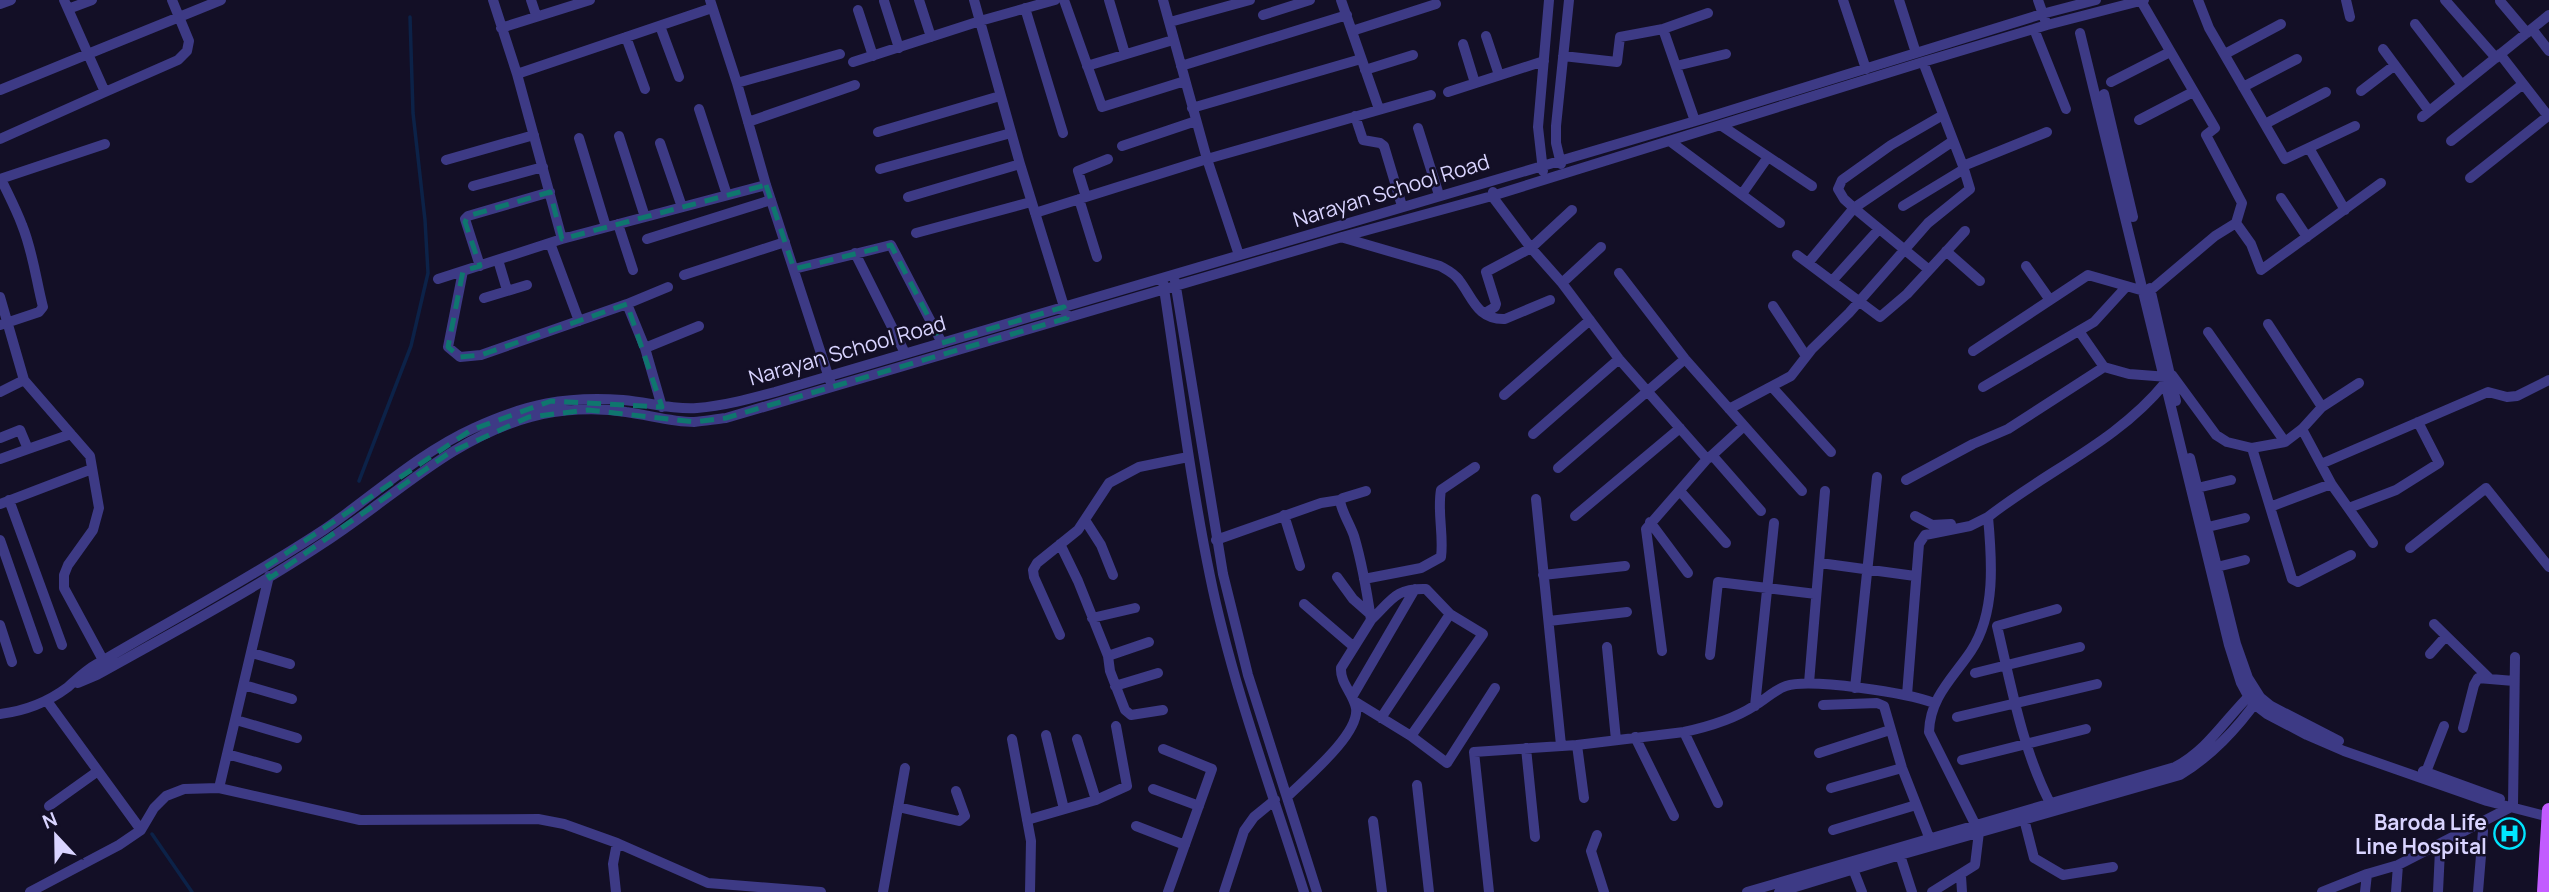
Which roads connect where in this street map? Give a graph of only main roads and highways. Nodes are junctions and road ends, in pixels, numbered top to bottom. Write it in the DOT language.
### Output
graph roads {
  1 [pos="2549,810"];
  2 [pos="2549,817"];
  3 [pos="2544,892"];
  1 -- 2 [label="main road"];
  2 -- 3 [label="main road"];
}
